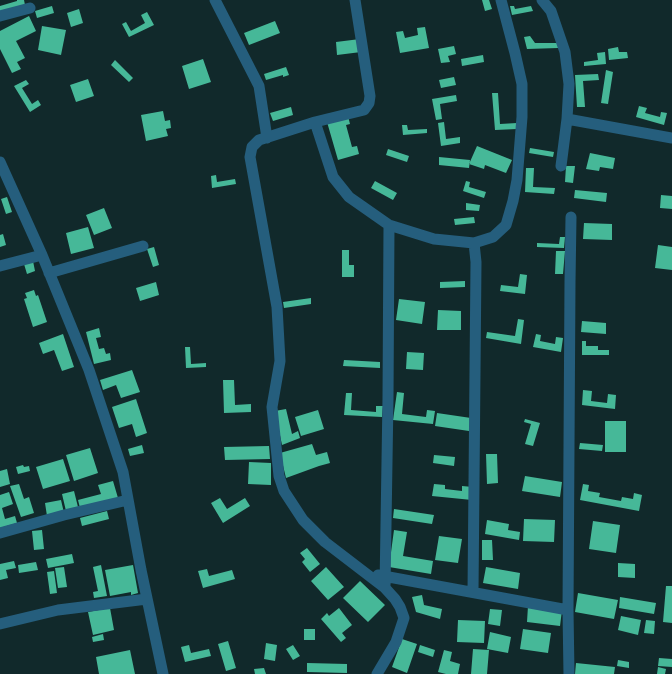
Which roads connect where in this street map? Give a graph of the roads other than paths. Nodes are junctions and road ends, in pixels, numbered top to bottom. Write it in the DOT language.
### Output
graph roads {
  1 [pos="215,0"];
  2 [pos="355,0"];
  3 [pos="501,0"];
  4 [pos="542,0"];
  5 [pos="30,8"];
  6 [pos="0,16"];
  7 [pos="567,119"];
  8 [pos="314,122"];
  9 [pos="267,138"];
  10 [pos="672,138"];
  11 [pos="0,162"];
  12 [pos="561,166"];
  13 [pos="572,217"];
  14 [pos="389,225"];
  15 [pos="474,243"];
  16 [pos="143,246"];
  17 [pos="42,256"];
  18 [pos="0,266"];
  19 [pos="49,273"];
  20 [pos="128,500"];
  21 [pos="0,533"];
  22 [pos="365,573"];
  23 [pos="386,576"];
  24 [pos="385,588"];
  25 [pos="473,592"];
  26 [pos="148,598"];
  27 [pos="568,610"];
  28 [pos="0,624"];
  29 [pos="163,674"];
  30 [pos="377,674"];
  31 [pos="569,674"];
  1 -- 9 [label="street"];
  2 -- 8 [label="street"];
  3 -- 15 [label="street"];
  4 -- 7 [label="street"];
  5 -- 6 [label="street"];
  7 -- 10 [label="street"];
  7 -- 12 [label="street"];
  8 -- 9 [label="street"];
  8 -- 14 [label="street"];
  9 -- 22 [label="street"];
  11 -- 17 [label="street"];
  13 -- 27 [label="street"];
  14 -- 15 [label="street"];
  14 -- 23 [label="street"];
  15 -- 25 [label="street"];
  16 -- 19 [label="street"];
  17 -- 18 [label="street"];
  17 -- 19 [label="street"];
  19 -- 20 [label="street"];
  20 -- 21 [label="street"];
  20 -- 26 [label="street"];
  22 -- 23 [label="street"];
  22 -- 24 [label="street"];
  23 -- 24 [label="street"];
  23 -- 25 [label="street"];
  24 -- 30 [label="street"];
  25 -- 27 [label="street"];
  26 -- 28 [label="street"];
  26 -- 29 [label="street"];
  27 -- 31 [label="street"];
}
